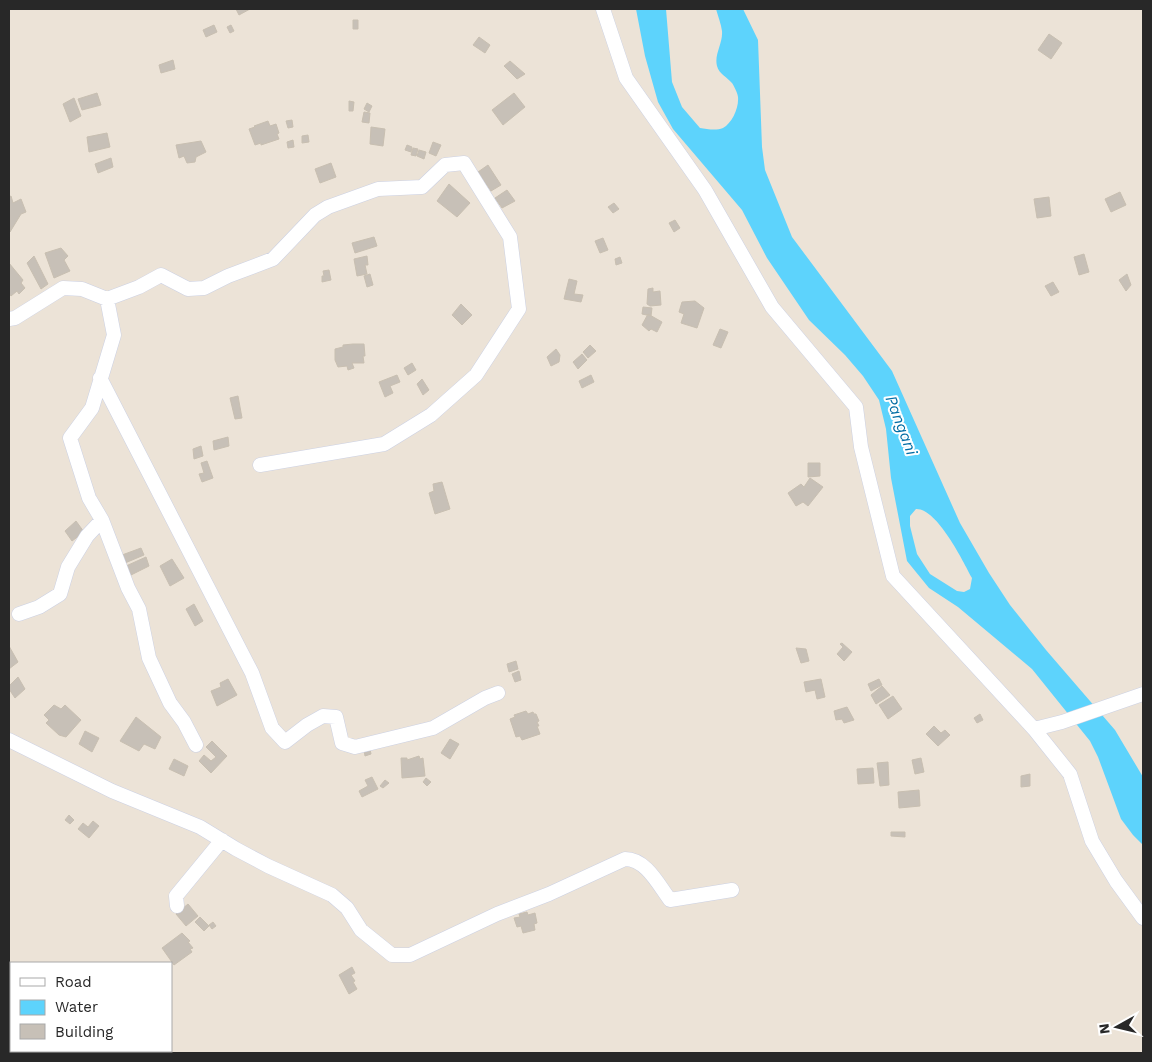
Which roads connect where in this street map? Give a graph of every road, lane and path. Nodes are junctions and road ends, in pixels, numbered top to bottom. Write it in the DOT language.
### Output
graph roads {
  1 [pos="603,9"];
  2 [pos="107,299"];
  3 [pos="9,319"];
  4 [pos="100,378"];
  5 [pos="260,465"];
  6 [pos="102,520"];
  7 [pos="19,614"];
  8 [pos="498,693"];
  9 [pos="1143,694"];
  10 [pos="1034,729"];
  11 [pos="9,740"];
  12 [pos="196,744"];
  13 [pos="222,840"];
  14 [pos="732,890"];
  15 [pos="177,906"];
  16 [pos="1143,918"];
  1 -- 10 [label="street"];
  2 -- 3 [label="street"];
  2 -- 4 [label="street"];
  2 -- 5 [label="street"];
  4 -- 6 [label="street"];
  4 -- 8 [label="street"];
  6 -- 7 [label="street"];
  6 -- 12 [label="street"];
  9 -- 10 [label="street"];
  10 -- 16 [label="street"];
  11 -- 13 [label="street"];
  13 -- 14 [label="street"];
  13 -- 15 [label="street"];
}
